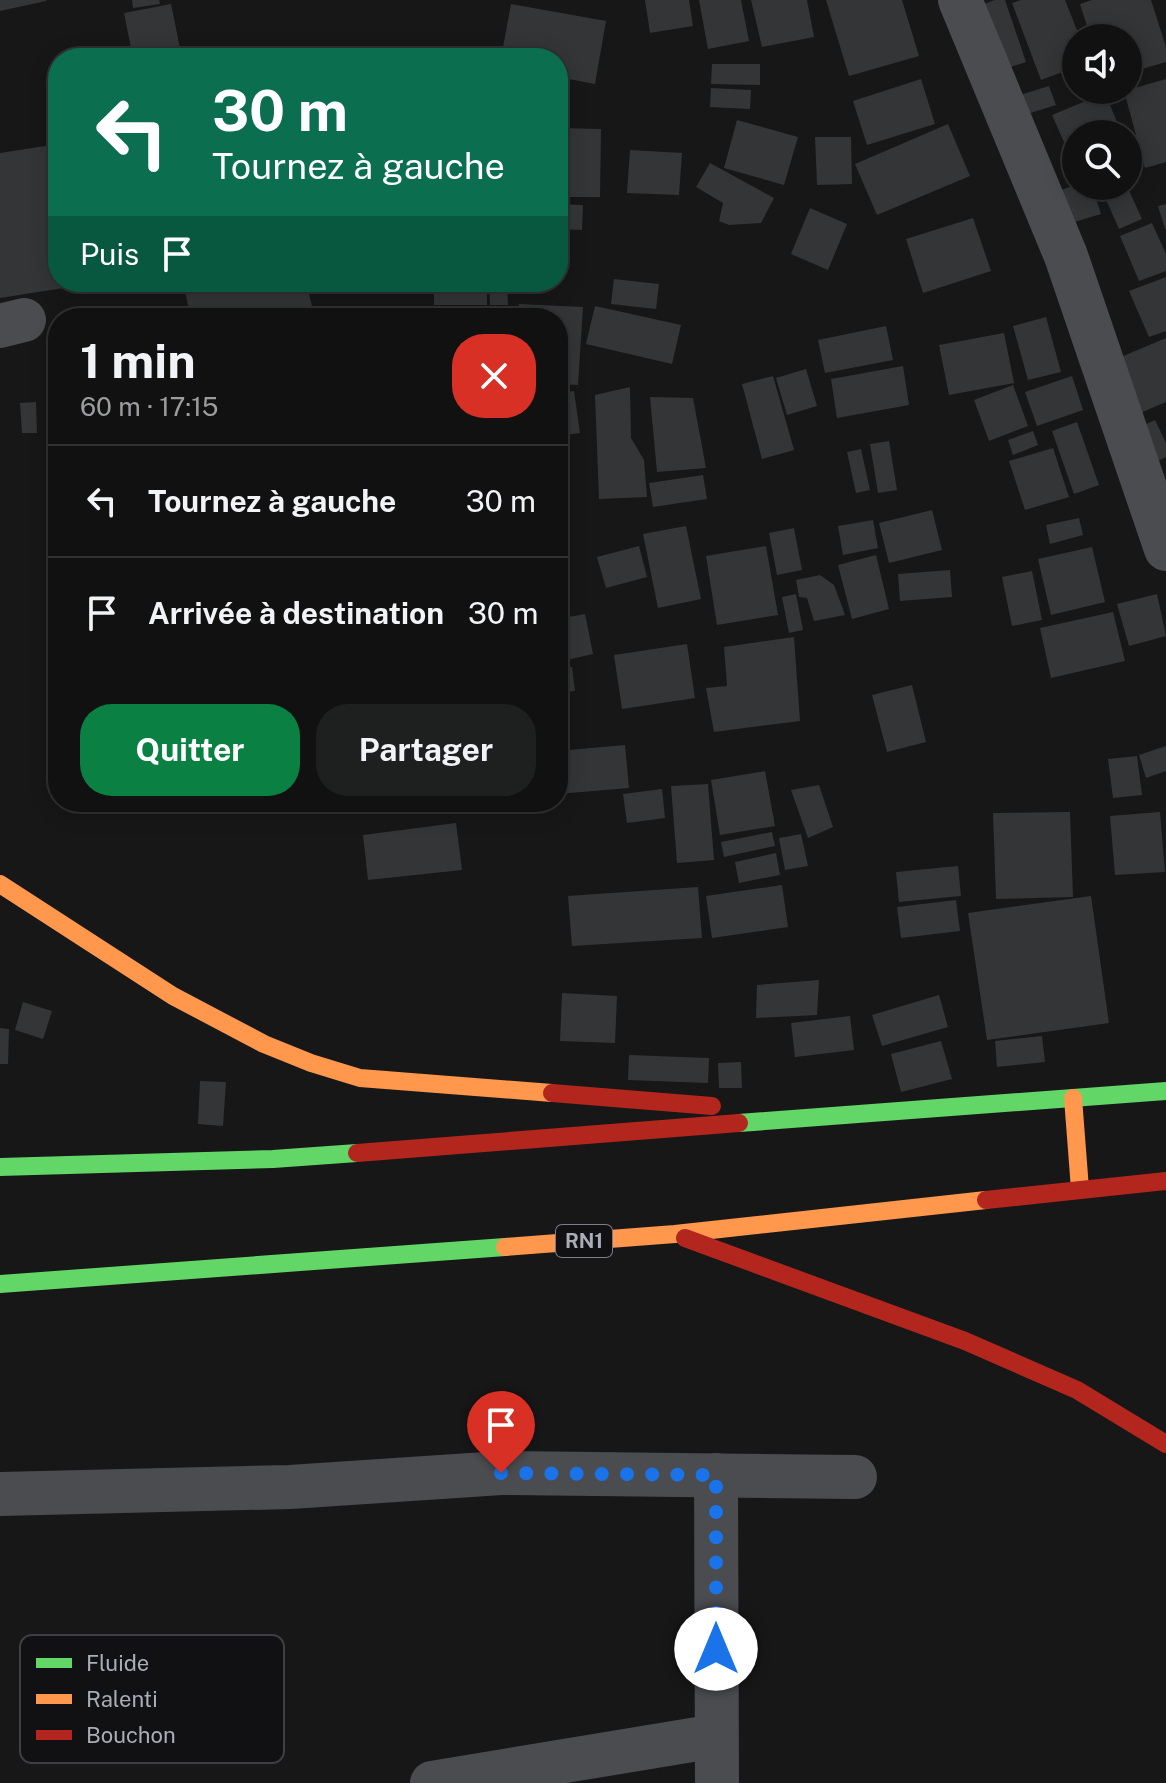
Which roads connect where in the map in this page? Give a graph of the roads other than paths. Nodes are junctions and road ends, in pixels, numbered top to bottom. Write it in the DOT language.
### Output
graph roads {
  1 [pos="960,0"];
  2 [pos="1166,549"];
  3 [pos="0,884"];
  4 [pos="1166,1091"];
  5 [pos="1073,1098"];
  6 [pos="858,1117"];
  7 [pos="0,1167"];
  8 [pos="1166,1181"];
  9 [pos="1080,1189"];
  10 [pos="675,1234"];
  11 [pos="0,1284"];
  12 [pos="1166,1444"];
  13 [pos="716,1475"];
  14 [pos="855,1477"];
  15 [pos="0,1494"];
  16 [pos="716,1736"];
  17 [pos="432,1783"];
  18 [pos="717,1783"];
  1 -- 2 [label="street"];
  3 -- 6 [label="highway"];
  4 -- 5 [label="highway"];
  5 -- 6 [label="highway"];
  5 -- 9 [label="highway"];
  6 -- 7 [label="highway"];
  8 -- 9 [label="highway, RN1"];
  9 -- 10 [label="highway, RN1"];
  10 -- 11 [label="highway, RN1"];
  10 -- 12 [label="highway"];
  13 -- 14 [label="street"];
  13 -- 15 [label="street"];
  13 -- 16 [label="street"];
  16 -- 17 [label="street"];
  16 -- 18 [label="street"];
}
